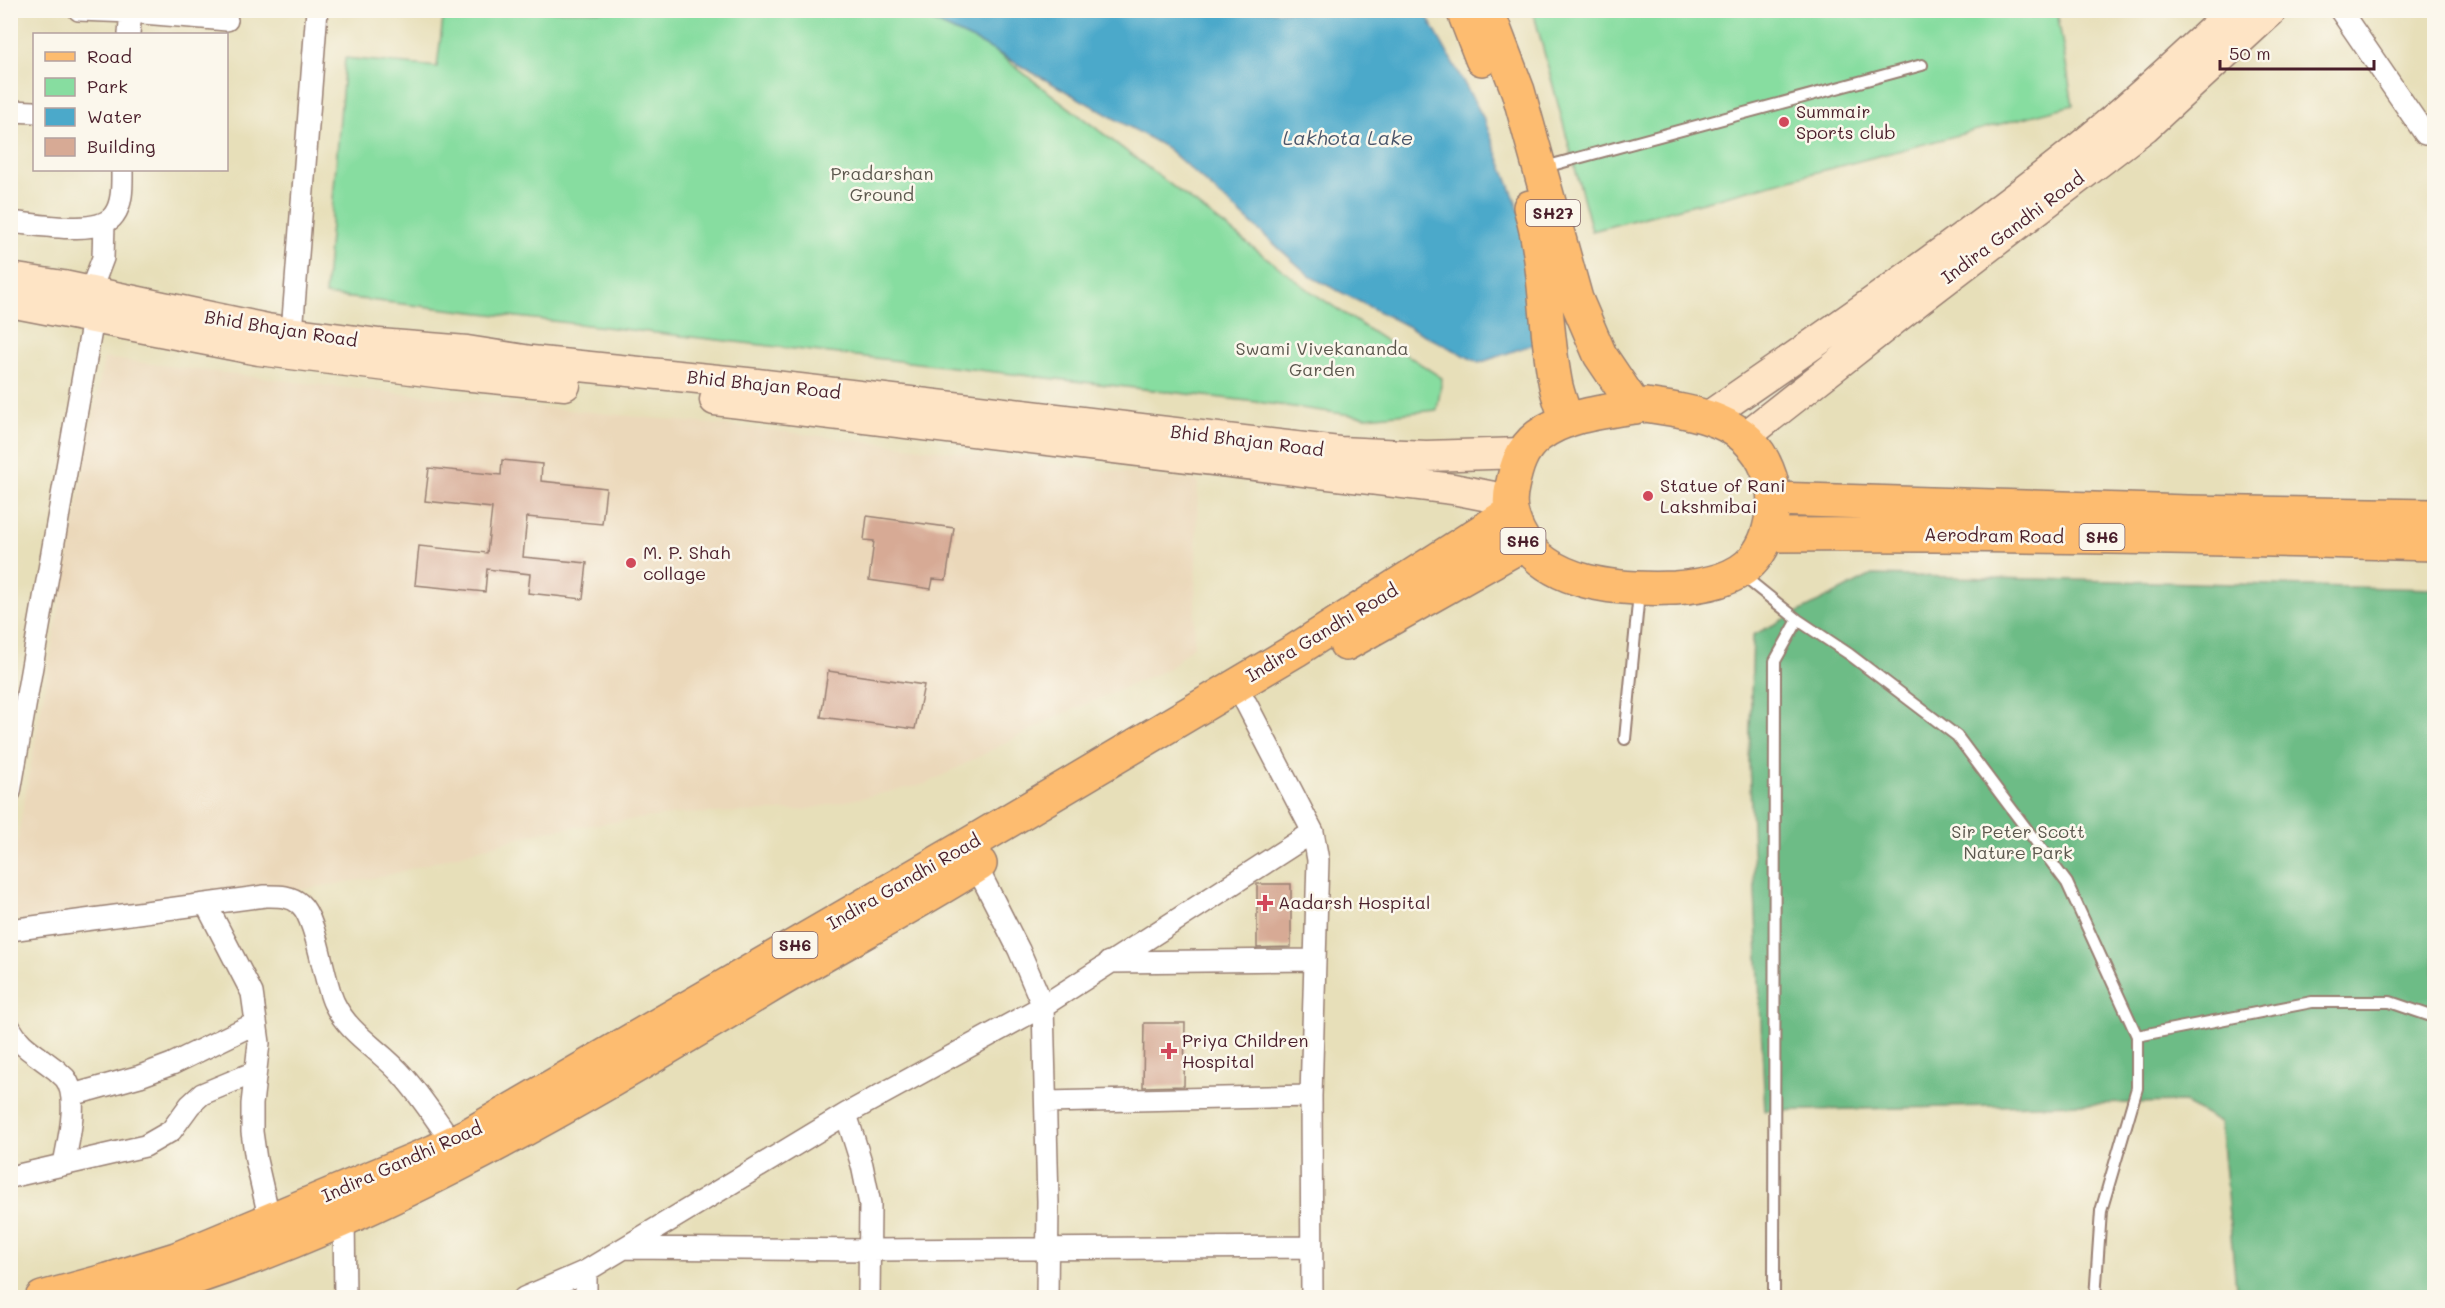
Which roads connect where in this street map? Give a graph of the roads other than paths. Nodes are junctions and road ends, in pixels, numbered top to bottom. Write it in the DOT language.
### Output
graph roads {
  1 [pos="79,10"];
  2 [pos="317,10"];
  3 [pos="1463,10"];
  4 [pos="1488,10"];
  5 [pos="2234,10"];
  6 [pos="2272,10"];
  7 [pos="2340,10"];
  8 [pos="131,11"];
  9 [pos="227,22"];
  10 [pos="129,33"];
  11 [pos="1922,65"];
  12 [pos="10,111"];
  13 [pos="33,112"];
  14 [pos="2426,134"];
  15 [pos="1541,168"];
  16 [pos="123,171"];
  17 [pos="10,222"];
  18 [pos="104,224"];
  19 [pos="10,278"];
  20 [pos="10,302"];
  21 [pos="92,306"];
  22 [pos="291,343"];
  23 [pos="1635,407"];
  24 [pos="1709,416"];
  25 [pos="1567,421"];
  26 [pos="1746,436"];
  27 [pos="1522,453"];
  28 [pos="1774,499"];
  29 [pos="1510,506"];
  30 [pos="2434,516"];
  31 [pos="1769,535"];
  32 [pos="1524,543"];
  33 [pos="2434,544"];
  34 [pos="1738,572"];
  35 [pos="1640,589"];
  36 [pos="1798,620"];
  37 [pos="1246,703"];
  38 [pos="1625,740"];
  39 [pos="10,792"];
  40 [pos="1313,832"];
  41 [pos="971,856"];
  42 [pos="206,904"];
  43 [pos="10,930"];
  44 [pos="1315,960"];
  45 [pos="1108,962"];
  46 [pos="1043,1006"];
  47 [pos="2434,1017"];
  48 [pos="256,1023"];
  49 [pos="10,1028"];
  50 [pos="2138,1036"];
  51 [pos="255,1072"];
  52 [pos="72,1095"];
  53 [pos="1311,1096"];
  54 [pos="1046,1102"];
  55 [pos="846,1114"];
  56 [pos="452,1142"];
  57 [pos="64,1164"];
  58 [pos="10,1177"];
  59 [pos="344,1218"];
  60 [pos="270,1221"];
  61 [pos="1311,1247"];
  62 [pos="626,1248"];
  63 [pos="1048,1249"];
  64 [pos="869,1250"];
  65 [pos="586,1270"];
  66 [pos="42,1298"];
  67 [pos="129,1298"];
  68 [pos="345,1298"];
  69 [pos="524,1298"];
  70 [pos="586,1298"];
  71 [pos="869,1298"];
  72 [pos="1047,1298"];
  73 [pos="1312,1298"];
  74 [pos="1774,1298"];
  75 [pos="2095,1298"];
  1 -- 8 [label="street"];
  2 -- 22 [label="street"];
  3 -- 25 [label="main road, SH27"];
  4 -- 15 [label="main road, SH27"];
  5 -- 24 [label="main road, Indira Gandhi Road"];
  6 -- 26 [label="main road, Indira Gandhi Road"];
  7 -- 14 [label="street"];
  8 -- 9 [label="street"];
  8 -- 10 [label="street"];
  11 -- 15 [label="lane"];
  12 -- 13 [label="street"];
  15 -- 23 [label="main road, SH27"];
  16 -- 18 [label="street"];
  17 -- 18 [label="street"];
  18 -- 21 [label="street"];
  19 -- 21 [label="main road, Bhid Bhajan Road"];
  20 -- 21 [label="main road, Bhid Bhajan Road"];
  21 -- 22 [label="main road, Bhid Bhajan Road"];
  21 -- 39 [label="street"];
  22 -- 27 [label="main road, Bhid Bhajan Road"];
  22 -- 29 [label="main road, Bhid Bhajan Road"];
  23 -- 24 [label="main road, SH6"];
  23 -- 25 [label="main road, SH6"];
  24 -- 26 [label="main road, SH6"];
  25 -- 27 [label="main road, SH6"];
  26 -- 28 [label="main road, SH6"];
  27 -- 29 [label="main road"];
  28 -- 30 [label="main road, Aerodram Road / SH6"];
  28 -- 31 [label="main road, SH6"];
  29 -- 32 [label="main road, SH6"];
  29 -- 41 [label="main road, Indira Gandhi Road / SH6"];
  31 -- 33 [label="main road, Aerodram Road / SH6"];
  31 -- 34 [label="main road, SH6"];
  32 -- 35 [label="main road, SH6"];
  32 -- 37 [label="main road, Indira Gandhi Road / SH6"];
  34 -- 35 [label="main road, SH6"];
  34 -- 36 [label="lane"];
  35 -- 38 [label="lane"];
  36 -- 50 [label="lane"];
  36 -- 74 [label="lane"];
  37 -- 40 [label="street"];
  37 -- 41 [label="main road, Indira Gandhi Road / SH6"];
  40 -- 44 [label="street"];
  40 -- 45 [label="street"];
  41 -- 46 [label="street"];
  41 -- 56 [label="main road, Indira Gandhi Road / SH6"];
  41 -- 59 [label="main road, Indira Gandhi Road / SH6"];
  42 -- 43 [label="street"];
  42 -- 48 [label="street"];
  42 -- 56 [label="street"];
  44 -- 45 [label="street"];
  44 -- 53 [label="street"];
  45 -- 46 [label="street"];
  46 -- 54 [label="street"];
  46 -- 55 [label="street"];
  47 -- 50 [label="lane"];
  48 -- 51 [label="street"];
  48 -- 52 [label="street"];
  49 -- 52 [label="street"];
  50 -- 75 [label="lane"];
  51 -- 57 [label="street"];
  51 -- 60 [label="street"];
  52 -- 57 [label="street"];
  53 -- 54 [label="street"];
  53 -- 61 [label="street"];
  54 -- 63 [label="street"];
  55 -- 62 [label="street"];
  55 -- 64 [label="street"];
  56 -- 60 [label="main road, Indira Gandhi Road / SH6"];
  57 -- 58 [label="street"];
  59 -- 67 [label="main road, Indira Gandhi Road / SH6"];
  59 -- 68 [label="street"];
  60 -- 66 [label="main road, Indira Gandhi Road / SH6"];
  61 -- 63 [label="street"];
  61 -- 73 [label="street"];
  62 -- 64 [label="street"];
  62 -- 65 [label="street"];
  63 -- 64 [label="street"];
  63 -- 72 [label="street"];
  64 -- 71 [label="street"];
  65 -- 69 [label="street"];
  65 -- 70 [label="street"];
}
